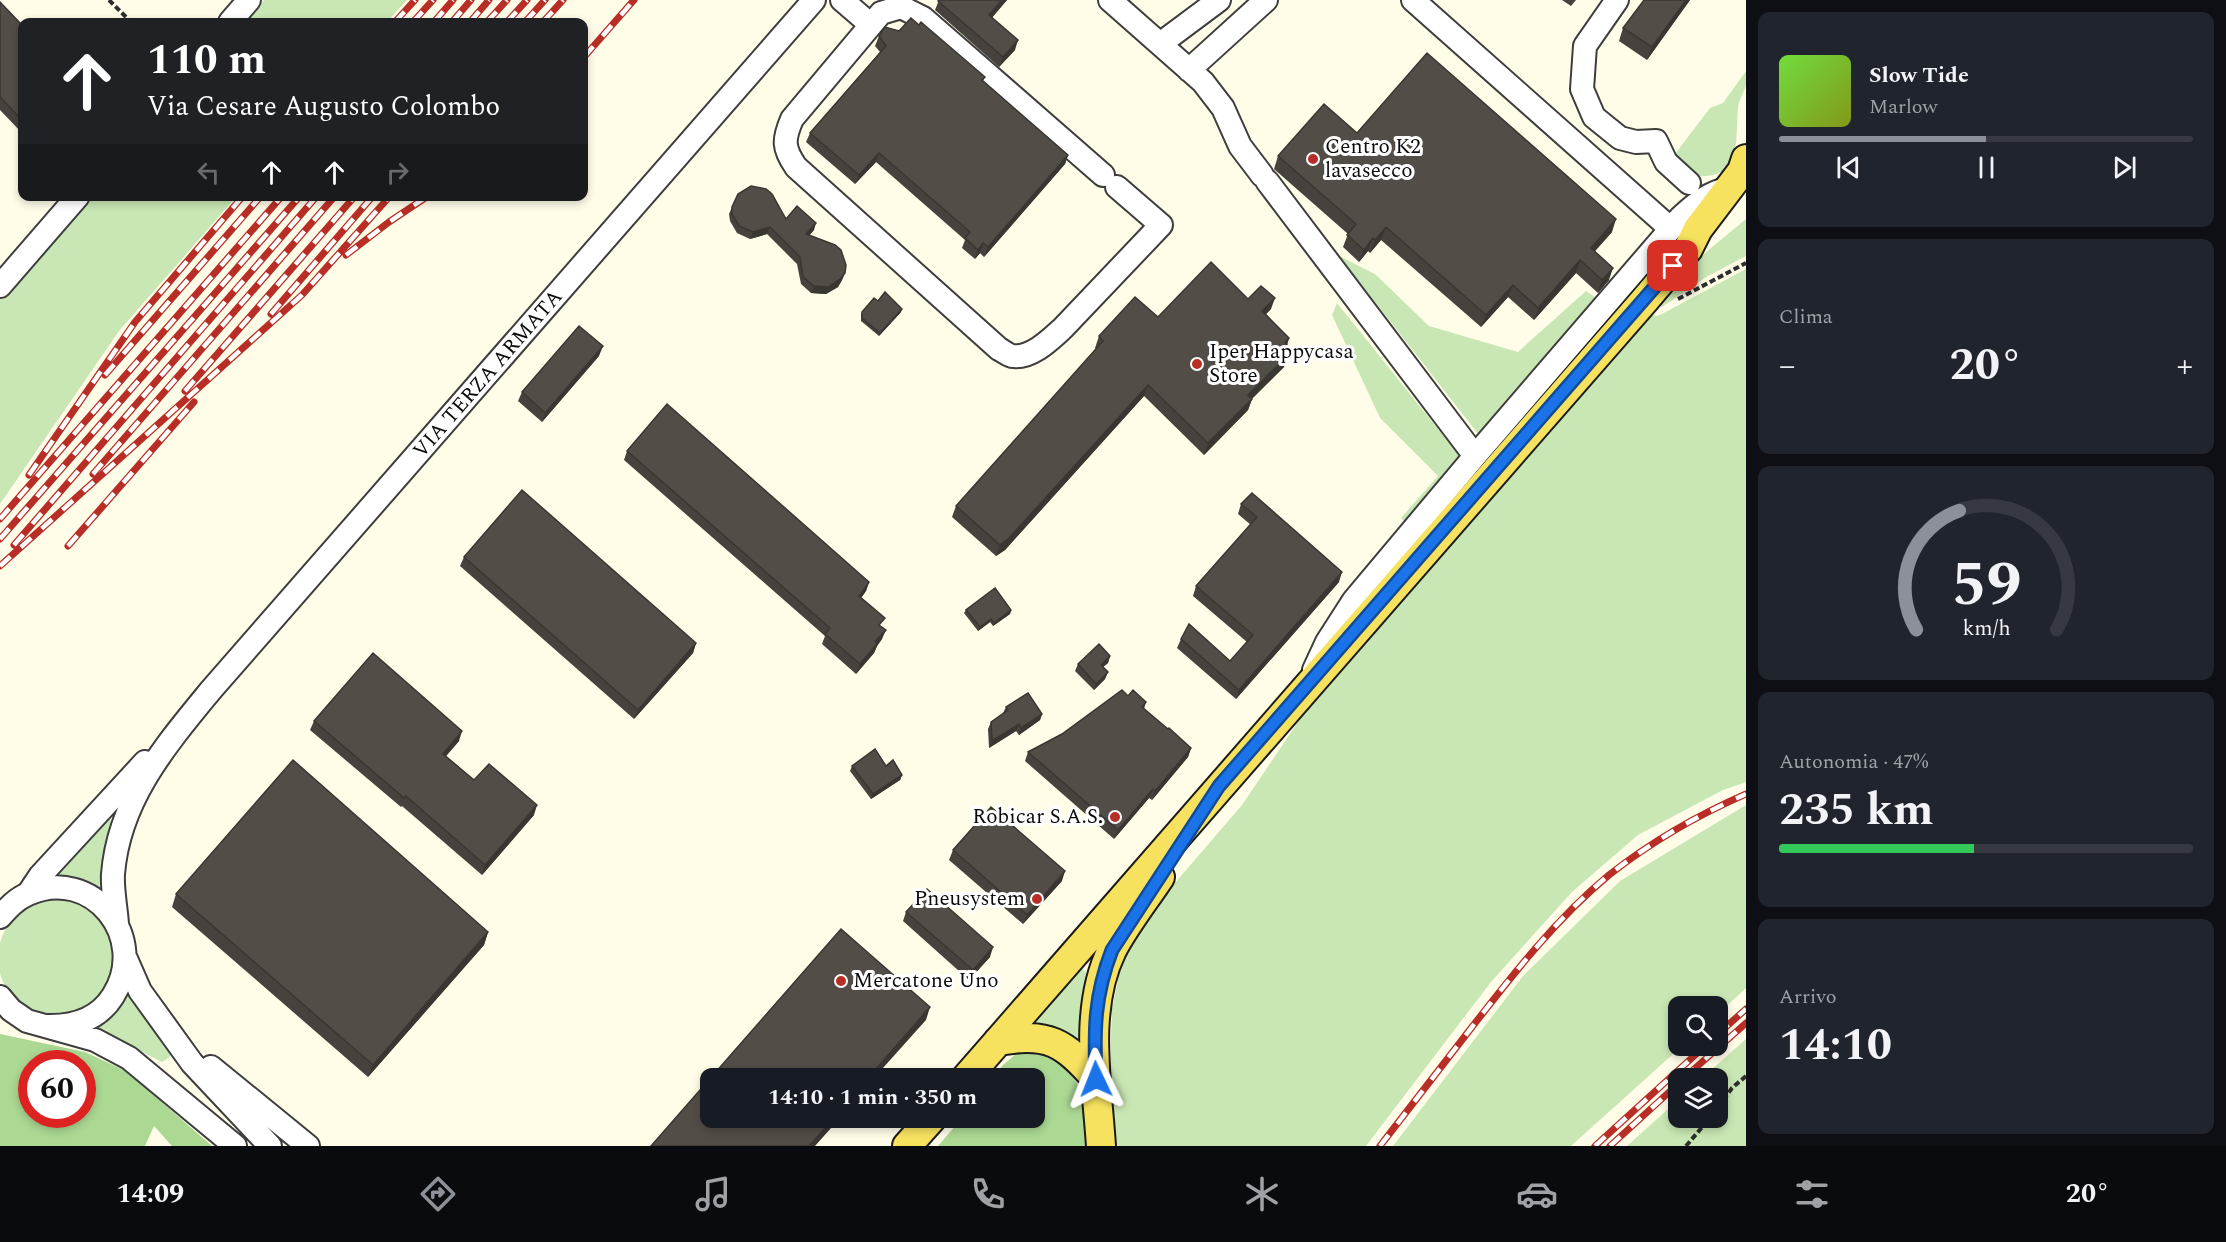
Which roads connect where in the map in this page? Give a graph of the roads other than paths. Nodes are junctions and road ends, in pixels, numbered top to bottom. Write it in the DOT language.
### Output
graph roads {
  1 [pos="249,0"];
  2 [pos="814,0"];
  3 [pos="842,0"];
  4 [pos="1110,0"];
  5 [pos="1219,0"];
  6 [pos="1266,0"];
  7 [pos="1413,0"];
  8 [pos="1617,0"];
  9 [pos="233,18"];
  10 [pos="871,25"];
  11 [pos="1160,44"];
  12 [pos="1189,70"];
  13 [pos="1746,159"];
  14 [pos="1689,183"];
  15 [pos="1738,195"];
  16 [pos="74,201"];
  17 [pos="1679,239"];
  18 [pos="0,286"];
  19 [pos="1475,456"];
  20 [pos="1305,689"];
  21 [pos="163,748"];
  22 [pos="1219,786"];
  23 [pos="28,894"];
  24 [pos="0,917"];
  25 [pos="117,924"];
  26 [pos="126,959"];
  27 [pos="4,1005"];
  28 [pos="160,1019"];
  29 [pos="46,1026"];
  30 [pos="998,1041"];
  31 [pos="129,1058"];
  32 [pos="975,1068"];
  33 [pos="1096,1079"];
  34 [pos="923,1128"];
  35 [pos="264,1141"];
  36 [pos="235,1146"];
  37 [pos="308,1146"];
  38 [pos="907,1146"];
  39 [pos="1101,1146"];
  1 -- 9 [label="street"];
  2 -- 21 [label="street, VIA TERZA ARMATA"];
  3 -- 10 [label="street"];
  4 -- 11 [label="street"];
  5 -- 11 [label="street"];
  6 -- 12 [label="street"];
  7 -- 17 [label="street"];
  8 -- 14 [label="street"];
  10 -- 10 [label="street"];
  11 -- 12 [label="street"];
  12 -- 19 [label="street"];
  13 -- 15 [label="main road"];
  15 -- 17 [label="main road"];
  16 -- 18 [label="street"];
  17 -- 19 [label="street"];
  17 -- 20 [label="main road"];
  19 -- 20 [label="street"];
  20 -- 22 [label="main road"];
  21 -- 23 [label="street, VIA TERZA ARMATA"];
  21 -- 25 [label="street, VIA TERZA ARMATA"];
  22 -- 30 [label="main road"];
  22 -- 33 [label="main road"];
  23 -- 24 [label="street, VIA TERZA ARMATA"];
  23 -- 25 [label="street, VIA TERZA ARMATA"];
  25 -- 26 [label="street, VIA TERZA ARMATA"];
  26 -- 28 [label="street, VIA TERZA ARMATA"];
  26 -- 29 [label="street, VIA TERZA ARMATA"];
  27 -- 29 [label="street, VIA TERZA ARMATA"];
  28 -- 35 [label="street, VIA TERZA ARMATA"];
  28 -- 37 [label="street, VIA TERZA ARMATA"];
  29 -- 31 [label="street, VIA TERZA ARMATA"];
  30 -- 32 [label="main road"];
  30 -- 33 [label="main road"];
  31 -- 35 [label="street, VIA TERZA ARMATA"];
  31 -- 36 [label="street, VIA TERZA ARMATA"];
  33 -- 39 [label="main road"];
  34 -- 38 [label="main road"];
}
